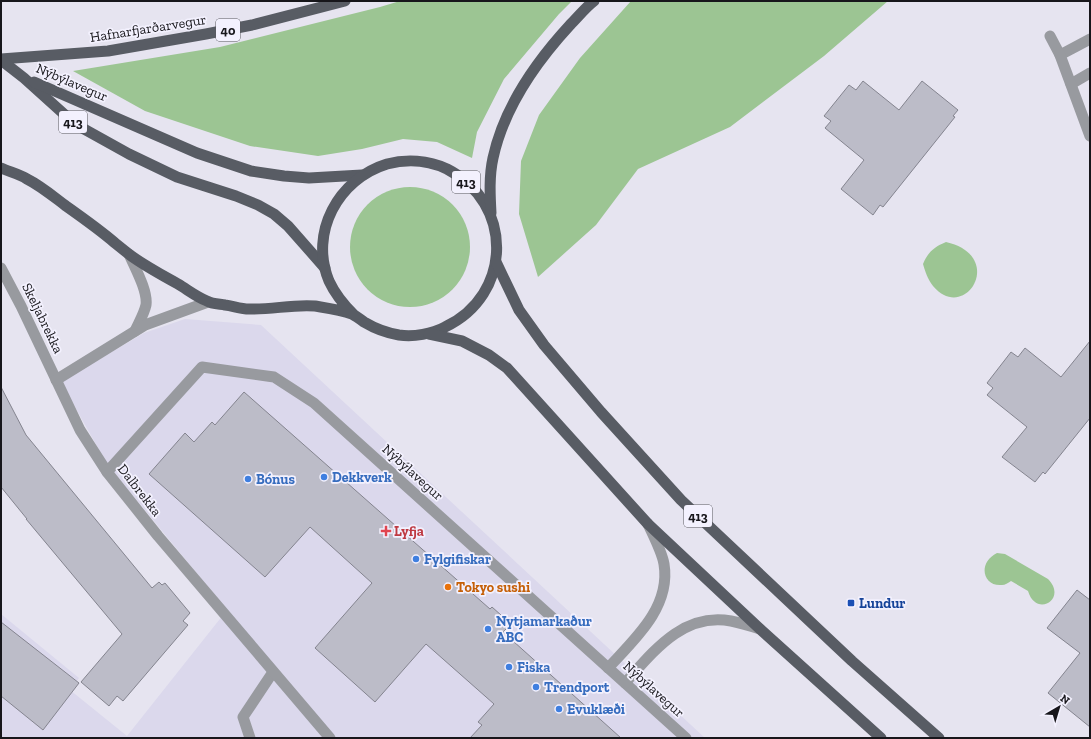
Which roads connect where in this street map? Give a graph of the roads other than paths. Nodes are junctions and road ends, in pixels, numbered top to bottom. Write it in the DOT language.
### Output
graph roads {
  1 [pos="345,1"];
  2 [pos="594,1"];
  3 [pos="1050,36"];
  4 [pos="1090,39"];
  5 [pos="1060,55"];
  6 [pos="1,60"];
  7 [pos="1090,73"];
  8 [pos="24,78"];
  9 [pos="1071,84"];
  10 [pos="1090,136"];
  11 [pos="1,168"];
  12 [pos="363,174"];
  13 [pos="491,216"];
  14 [pos="129,254"];
  15 [pos="496,262"];
  16 [pos="325,268"];
  17 [pos="1,269"];
  18 [pos="208,302"];
  19 [pos="354,315"];
  20 [pos="135,331"];
  21 [pos="427,333"];
  22 [pos="56,380"];
  23 [pos="107,472"];
  24 [pos="648,524"];
  25 [pos="760,629"];
  26 [pos="608,668"];
  27 [pos="273,672"];
  28 [pos="624,683"];
  29 [pos="250,738"];
  30 [pos="330,738"];
  31 [pos="686,738"];
  32 [pos="881,738"];
  33 [pos="939,738"];
  1 -- 6 [label="main road, Hafnarfjarðarvegur / 40"];
  2 -- 13 [label="main road"];
  3 -- 5 [label="street"];
  4 -- 5 [label="street"];
  5 -- 9 [label="street"];
  6 -- 8 [label="main road, 413"];
  7 -- 9 [label="street"];
  8 -- 12 [label="main road, Nýbýlavegur / 413"];
  8 -- 16 [label="main road, Nýbýlavegur / 413"];
  9 -- 10 [label="street"];
  11 -- 14 [label="main road"];
  12 -- 13 [label="main road, 413"];
  12 -- 16 [label="main road, 413"];
  13 -- 15 [label="main road, 413"];
  14 -- 18 [label="main road"];
  14 -- 20 [label="street"];
  15 -- 21 [label="main road, 413"];
  15 -- 33 [label="main road, 413"];
  16 -- 19 [label="main road, 413"];
  17 -- 22 [label="street, Skeljabrekka"];
  18 -- 19 [label="main road"];
  18 -- 20 [label="street"];
  19 -- 21 [label="main road, 413"];
  20 -- 22 [label="street"];
  21 -- 24 [label="main road, 413"];
  22 -- 23 [label="street, Dalbrekka"];
  23 -- 26 [label="street, Nýbýlavegur"];
  23 -- 27 [label="street, Dalbrekka"];
  24 -- 25 [label="main road, 413"];
  24 -- 26 [label="street"];
  25 -- 28 [label="street"];
  25 -- 32 [label="main road, 413"];
  26 -- 28 [label="street, Nýbýlavegur"];
  27 -- 29 [label="street"];
  27 -- 30 [label="street, Dalbrekka"];
  28 -- 31 [label="street, Nýbýlavegur"];
}
